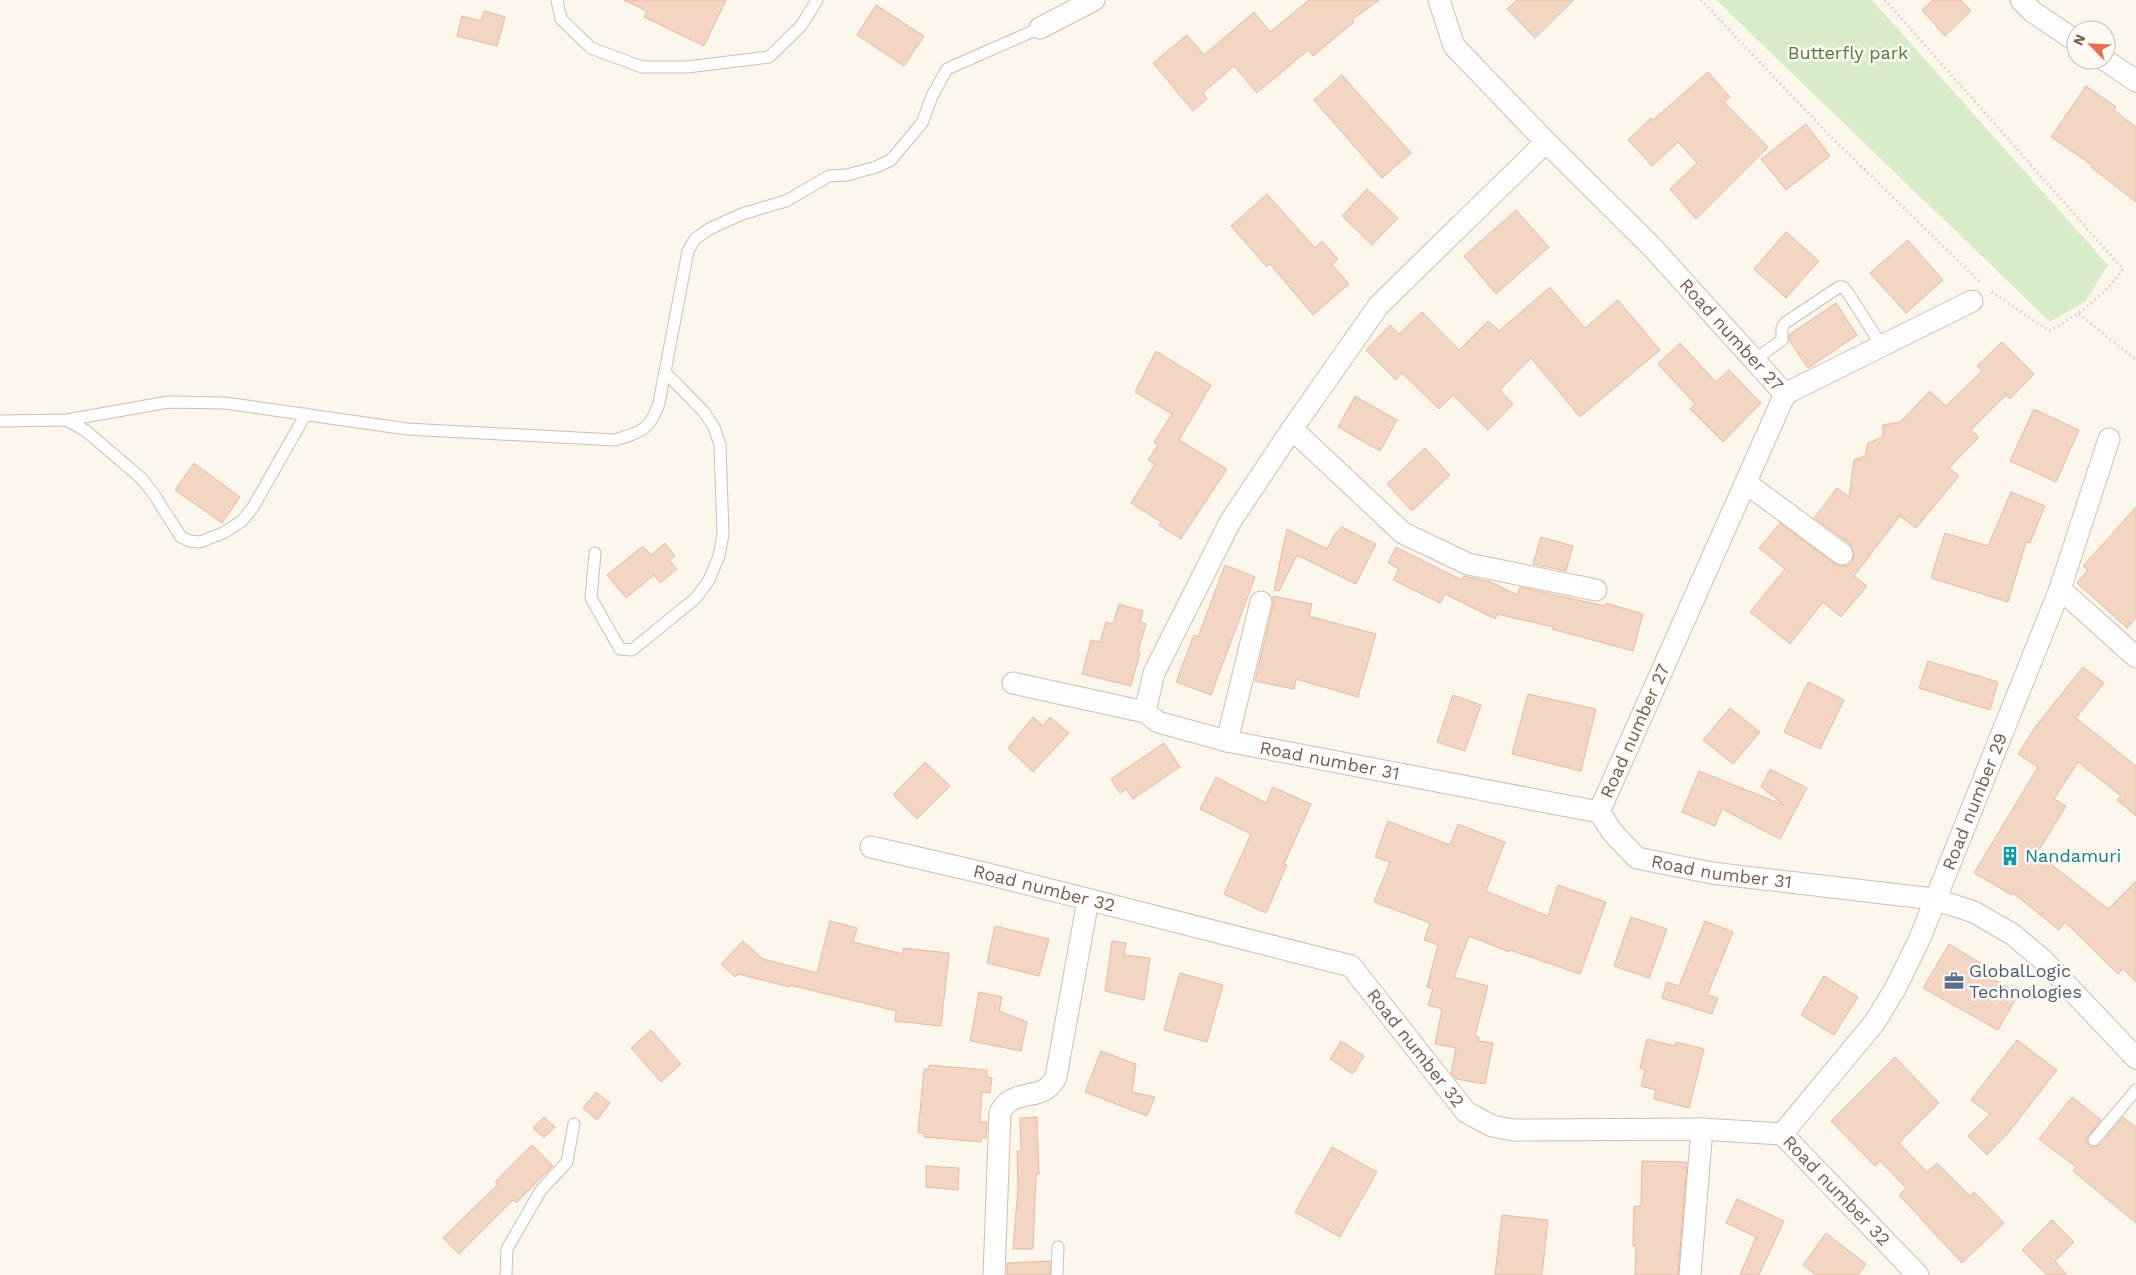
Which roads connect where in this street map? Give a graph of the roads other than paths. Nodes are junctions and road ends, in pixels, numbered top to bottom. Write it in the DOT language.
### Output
graph roads {
  1 [pos="556,0"];
  2 [pos="817,0"];
  3 [pos="1094,0"];
  4 [pos="1439,0"];
  5 [pos="2021,0"];
  6 [pos="1040,28"];
  7 [pos="2066,34"];
  8 [pos="2116,67"];
  9 [pos="2136,81"];
  10 [pos="1546,142"];
  11 [pos="1972,300"];
  12 [pos="1882,346"];
  13 [pos="1754,360"];
  14 [pos="665,372"];
  15 [pos="1785,394"];
  16 [pos="306,414"];
  17 [pos="67,420"];
  18 [pos="0,421"];
  19 [pos="1292,429"];
  20 [pos="2109,439"];
  21 [pos="1746,483"];
  22 [pos="595,553"];
  23 [pos="1842,554"];
  24 [pos="2060,589"];
  25 [pos="1596,590"];
  26 [pos="1261,602"];
  27 [pos="2136,656"];
  28 [pos="1013,683"];
  29 [pos="1151,717"];
  30 [pos="1227,741"];
  31 [pos="1599,812"];
  32 [pos="871,847"];
  33 [pos="1934,899"];
  34 [pos="1088,900"];
  35 [pos="2136,1058"];
  36 [pos="2136,1090"];
  37 [pos="574,1124"];
  38 [pos="1702,1129"];
  39 [pos="1782,1134"];
  40 [pos="2094,1140"];
  41 [pos="1058,1247"];
  42 [pos="506,1275"];
  43 [pos="994,1275"];
  44 [pos="1057,1275"];
  45 [pos="1690,1275"];
  46 [pos="1918,1275"];
  1 -- 2 [label="lane"];
  3 -- 6 [label="street"];
  4 -- 10 [label="street, Road number 27"];
  5 -- 7 [label="street"];
  6 -- 14 [label="lane"];
  8 -- 9 [label="street"];
  10 -- 13 [label="street, Road number 27"];
  10 -- 19 [label="street"];
  11 -- 12 [label="street"];
  12 -- 13 [label="lane"];
  12 -- 15 [label="street"];
  13 -- 15 [label="street, Road number 27"];
  14 -- 16 [label="lane"];
  14 -- 22 [label="lane"];
  15 -- 21 [label="street, Road number 27"];
  16 -- 17 [label="lane"];
  16 -- 17 [label="lane"];
  17 -- 18 [label="lane"];
  19 -- 25 [label="street"];
  19 -- 29 [label="street"];
  20 -- 24 [label="street, Road number 29"];
  21 -- 23 [label="street"];
  21 -- 31 [label="street, Road number 27"];
  24 -- 27 [label="street"];
  24 -- 33 [label="street, Road number 29"];
  26 -- 30 [label="street"];
  28 -- 29 [label="street, Road number 31"];
  29 -- 30 [label="street, Road number 31"];
  30 -- 31 [label="street, Road number 31"];
  31 -- 33 [label="street, Road number 31"];
  32 -- 34 [label="street, Road number 32"];
  33 -- 35 [label="street, Road number 31"];
  33 -- 39 [label="street, Road number 29"];
  34 -- 38 [label="street, Road number 32"];
  34 -- 43 [label="street"];
  36 -- 40 [label="lane"];
  37 -- 42 [label="lane"];
  38 -- 39 [label="street, Road number 32"];
  38 -- 45 [label="street"];
  39 -- 46 [label="street, Road number 32"];
  41 -- 44 [label="lane"];
}
